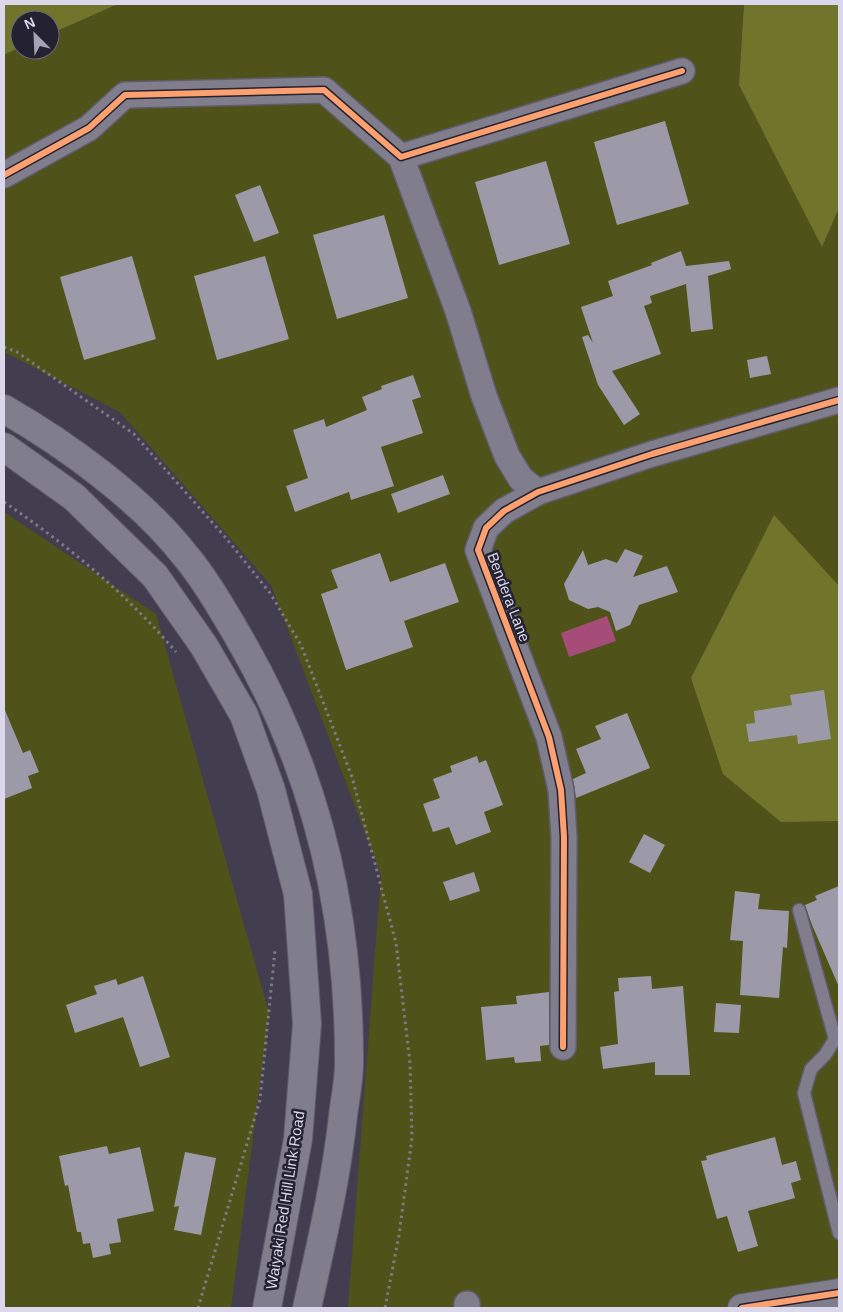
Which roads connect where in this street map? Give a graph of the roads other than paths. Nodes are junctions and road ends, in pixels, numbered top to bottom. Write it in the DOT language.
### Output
graph roads {
  1 [pos="682,71"];
  2 [pos="401,156"];
  3 [pos="4,175"];
  4 [pos="839,400"];
  5 [pos="4,409"];
  6 [pos="4,447"];
  7 [pos="538,492"];
  8 [pos="799,910"];
  9 [pos="564,1047"];
  10 [pos="839,1233"];
  11 [pos="839,1293"];
  12 [pos="267,1308"];
  13 [pos="307,1308"];
  14 [pos="742,1308"];
  1 -- 2 [label="street"];
  2 -- 3 [label="street"];
  2 -- 7 [label="street"];
  4 -- 7 [label="street, Bendera Lane"];
  5 -- 13 [label="main road"];
  6 -- 12 [label="main road, Waiyaki Red Hill Link Road"];
  7 -- 9 [label="street, Bendera Lane"];
  8 -- 10 [label="lane"];
  11 -- 14 [label="main road"];
}
